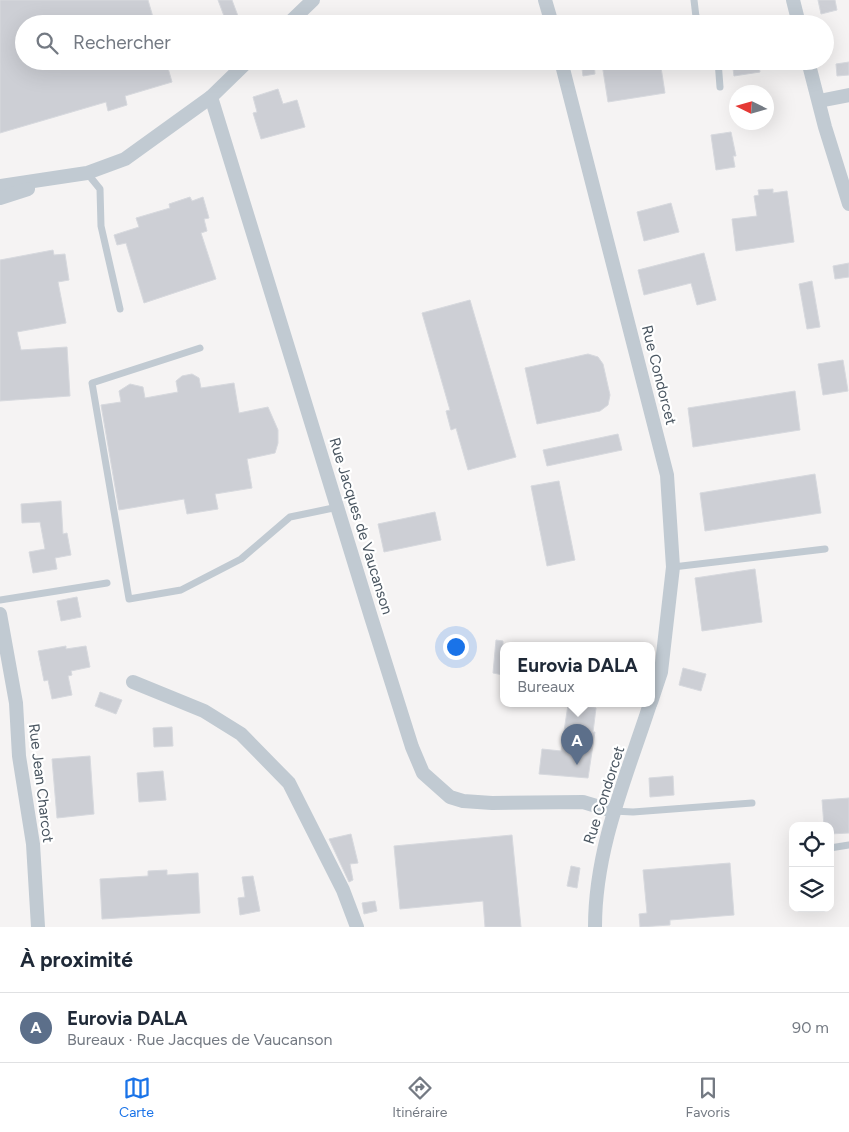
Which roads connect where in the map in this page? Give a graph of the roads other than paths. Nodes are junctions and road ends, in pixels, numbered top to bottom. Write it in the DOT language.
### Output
graph roads {
  1 [pos="312,0"];
  2 [pos="546,0"];
  3 [pos="694,0"];
  4 [pos="793,0"];
  5 [pos="297,15"];
  6 [pos="550,15"];
  7 [pos="696,15"];
  8 [pos="797,15"];
  9 [pos="238,70"];
  10 [pos="563,70"];
  11 [pos="719,70"];
  12 [pos="810,70"];
  13 [pos="720,87"];
  14 [pos="849,95"];
  15 [pos="211,96"];
  16 [pos="818,101"];
  17 [pos="87,173"];
  18 [pos="57,179"];
  19 [pos="0,186"];
  20 [pos="0,198"];
  21 [pos="849,204"];
  22 [pos="120,309"];
  23 [pos="200,348"];
  24 [pos="338,507"];
  25 [pos="825,549"];
  26 [pos="673,567"];
  27 [pos="107,583"];
  28 [pos="0,600"];
  29 [pos="0,614"];
  30 [pos="133,682"];
  31 [pos="655,688"];
  32 [pos="649,707"];
  33 [pos="752,803"];
  34 [pos="613,811"];
  35 [pos="849,846"];
  36 [pos="834,848"];
  37 [pos="38,927"];
  38 [pos="357,927"];
  39 [pos="595,927"];
  1 -- 5 [label="street"];
  2 -- 6 [label="street"];
  3 -- 7 [label="lane"];
  4 -- 8 [label="street"];
  9 -- 15 [label="street"];
  10 -- 26 [label="street, Rue Condorcet"];
  11 -- 13 [label="lane"];
  12 -- 16 [label="street"];
  14 -- 16 [label="street"];
  15 -- 17 [label="street"];
  15 -- 24 [label="street, Rue Jacques de Vaucanson"];
  16 -- 21 [label="street"];
  17 -- 18 [label="street"];
  17 -- 22 [label="lane"];
  18 -- 19 [label="street"];
  18 -- 20 [label="street"];
  23 -- 24 [label="lane"];
  24 -- 34 [label="street, Rue Jacques de Vaucanson"];
  25 -- 26 [label="lane"];
  26 -- 31 [label="street, Rue Condorcet"];
  27 -- 28 [label="lane"];
  29 -- 37 [label="street, Rue Jean Charcot"];
  30 -- 38 [label="street"];
  32 -- 34 [label="street, Rue Condorcet"];
  33 -- 34 [label="lane"];
  34 -- 39 [label="street, Rue Condorcet"];
  35 -- 36 [label="lane"];
}
